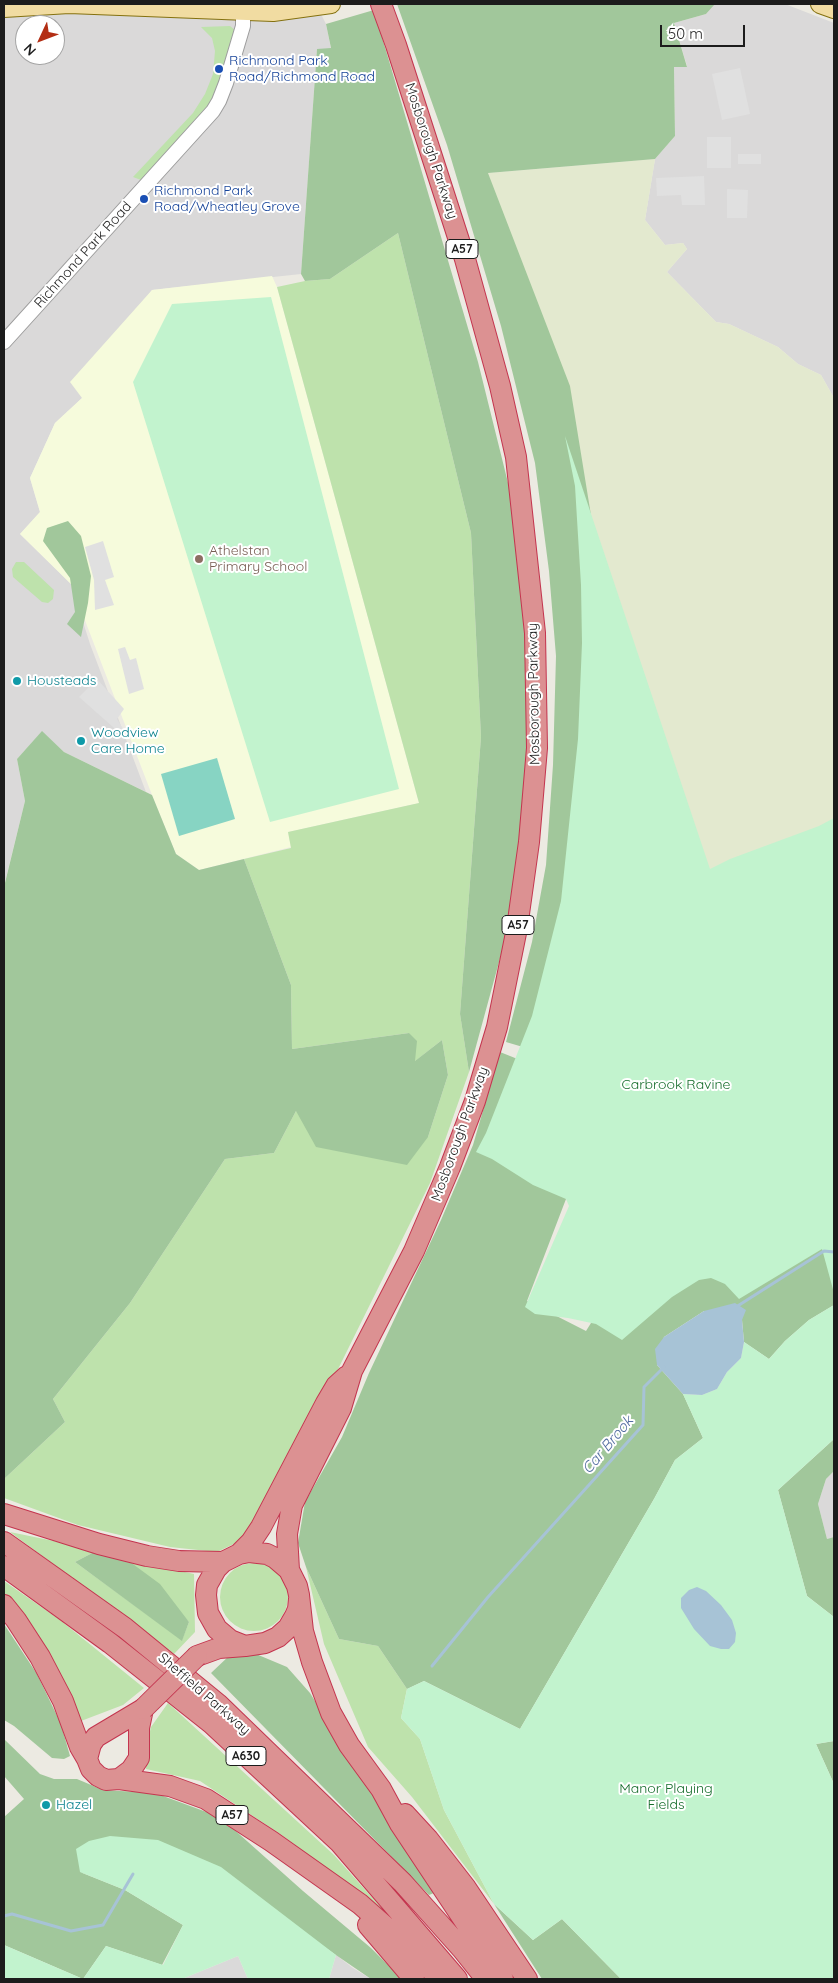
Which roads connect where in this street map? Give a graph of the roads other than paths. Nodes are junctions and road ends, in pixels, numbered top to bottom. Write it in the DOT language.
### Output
graph roads {
  1 [pos="331,4"];
  2 [pos="381,4"];
  3 [pos="820,4"];
  4 [pos="4,8"];
  5 [pos="834,9"];
  6 [pos="243,12"];
  7 [pos="4,342"];
  8 [pos="352,1371"];
  9 [pos="4,1514"];
  10 [pos="4,1542"];
  11 [pos="231,1558"];
  12 [pos="4,1566"];
  13 [pos="289,1570"];
  14 [pos="299,1599"];
  15 [pos="4,1605"];
  16 [pos="213,1623"];
  17 [pos="245,1646"];
  18 [pos="197,1656"];
  19 [pos="143,1709"];
  20 [pos="88,1759"];
  21 [pos="119,1779"];
  22 [pos="381,1789"];
  23 [pos="331,1885"];
  24 [pos="414,1979"];
  25 [pos="440,1979"];
  26 [pos="458,1979"];
  27 [pos="486,1979"];
  28 [pos="503,1979"];
  29 [pos="527,1979"];
  1 -- 6 [label="main road"];
  2 -- 8 [label="highway, Mosborough Parkway / A57"];
  3 -- 5 [label="main road"];
  4 -- 6 [label="main road"];
  6 -- 7 [label="street, Richmond Park Road"];
  8 -- 11 [label="highway, Mosborough Parkway / A57"];
  8 -- 13 [label="highway, Mosborough Parkway / A57"];
  9 -- 11 [label="highway"];
  10 -- 27 [label="highway, Sheffield Parkway / A630"];
  11 -- 13 [label="highway"];
  11 -- 16 [label="highway, A57"];
  12 -- 26 [label="highway, Sheffield Parkway / A630"];
  13 -- 14 [label="highway, A57"];
  14 -- 17 [label="highway"];
  14 -- 22 [label="highway, A57"];
  15 -- 20 [label="highway"];
  16 -- 17 [label="highway"];
  16 -- 18 [label="highway"];
  17 -- 18 [label="highway"];
  18 -- 19 [label="highway, bridge"];
  19 -- 20 [label="highway"];
  19 -- 21 [label="highway"];
  20 -- 21 [label="highway, A57"];
  21 -- 23 [label="highway, A57"];
  22 -- 28 [label="highway, A57"];
  22 -- 29 [label="highway"];
  23 -- 24 [label="highway"];
  23 -- 25 [label="highway, A57"];
}
